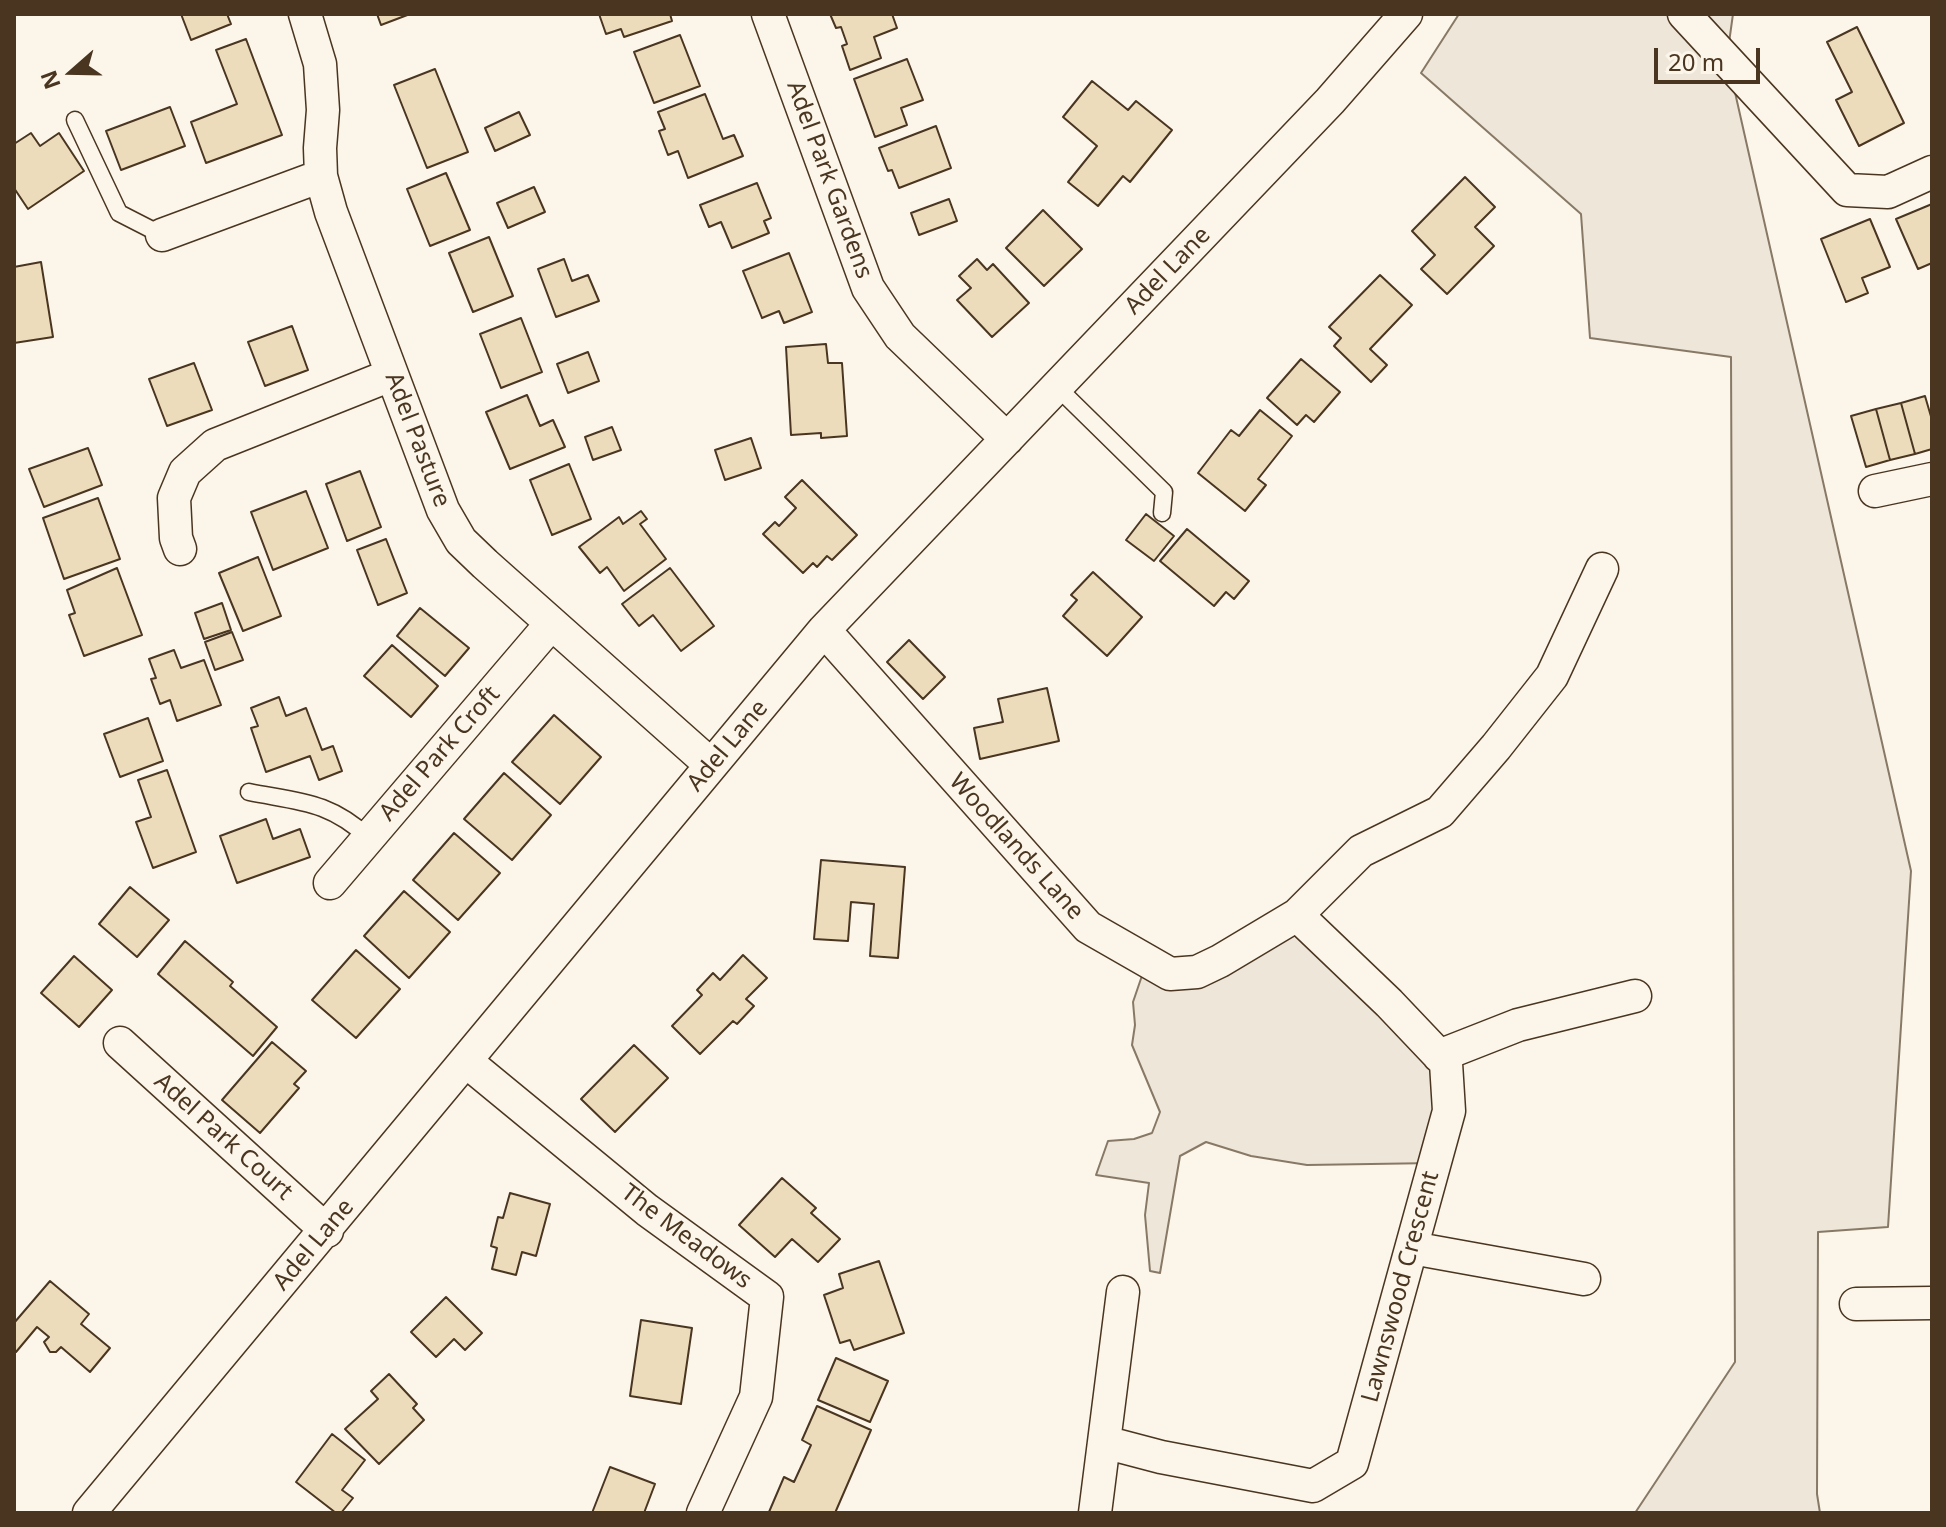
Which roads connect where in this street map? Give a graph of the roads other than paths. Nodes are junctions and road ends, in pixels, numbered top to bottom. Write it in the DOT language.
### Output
graph roads {
  1 [pos="305,14"];
  2 [pos="768,14"];
  3 [pos="1406,14"];
  4 [pos="1684,14"];
  5 [pos="75,120"];
  6 [pos="1932,172"];
  7 [pos="321,176"];
  8 [pos="162,235"];
  9 [pos="391,375"];
  10 [pos="1057,387"];
  11 [pos="1007,439"];
  12 [pos="1932,479"];
  13 [pos="1875,491"];
  14 [pos="1162,513"];
  15 [pos="180,549"];
  16 [pos="1602,569"];
  17 [pos="551,624"];
  18 [pos="824,630"];
  19 [pos="711,765"];
  20 [pos="249,792"];
  21 [pos="369,838"];
  22 [pos="330,883"];
  23 [pos="1297,915"];
  24 [pos="1635,996"];
  25 [pos="120,1043"];
  26 [pos="1439,1056"];
  27 [pos="467,1062"];
  28 [pos="327,1231"];
  29 [pos="1412,1248"];
  30 [pos="1584,1279"];
  31 [pos="1123,1292"];
  32 [pos="1932,1303"];
  33 [pos="1856,1304"];
  34 [pos="1104,1442"];
  35 [pos="89,1513"];
  36 [pos="703,1513"];
  37 [pos="1095,1513"];
  1 -- 7 [label="street, Adel Pasture"];
  2 -- 11 [label="street, Adel Park Gardens"];
  3 -- 10 [label="street, Adel Lane"];
  4 -- 6 [label="street"];
  5 -- 8 [label="lane"];
  7 -- 8 [label="street"];
  7 -- 9 [label="street, Adel Pasture"];
  9 -- 15 [label="street"];
  9 -- 17 [label="street, Adel Pasture"];
  10 -- 11 [label="street, Adel Lane"];
  10 -- 14 [label="lane"];
  11 -- 18 [label="street, Adel Lane"];
  12 -- 13 [label="street"];
  16 -- 23 [label="street, Woodlands Lane"];
  17 -- 19 [label="street, Adel Pasture"];
  17 -- 21 [label="street, Adel Park Croft"];
  18 -- 19 [label="street, Adel Lane"];
  18 -- 23 [label="street, Woodlands Lane"];
  19 -- 27 [label="street, Adel Lane"];
  20 -- 21 [label="lane"];
  21 -- 22 [label="street, Adel Park Croft"];
  23 -- 26 [label="street, Lawnswood Crescent"];
  24 -- 26 [label="street"];
  25 -- 28 [label="street, Adel Park Court"];
  26 -- 29 [label="street, Lawnswood Crescent"];
  27 -- 28 [label="street, Adel Lane"];
  27 -- 36 [label="street, The Meadows"];
  28 -- 35 [label="street, Adel Lane"];
  29 -- 30 [label="street"];
  29 -- 34 [label="street, Lawnswood Crescent"];
  31 -- 34 [label="street"];
  32 -- 33 [label="street"];
  34 -- 37 [label="street"];
}
